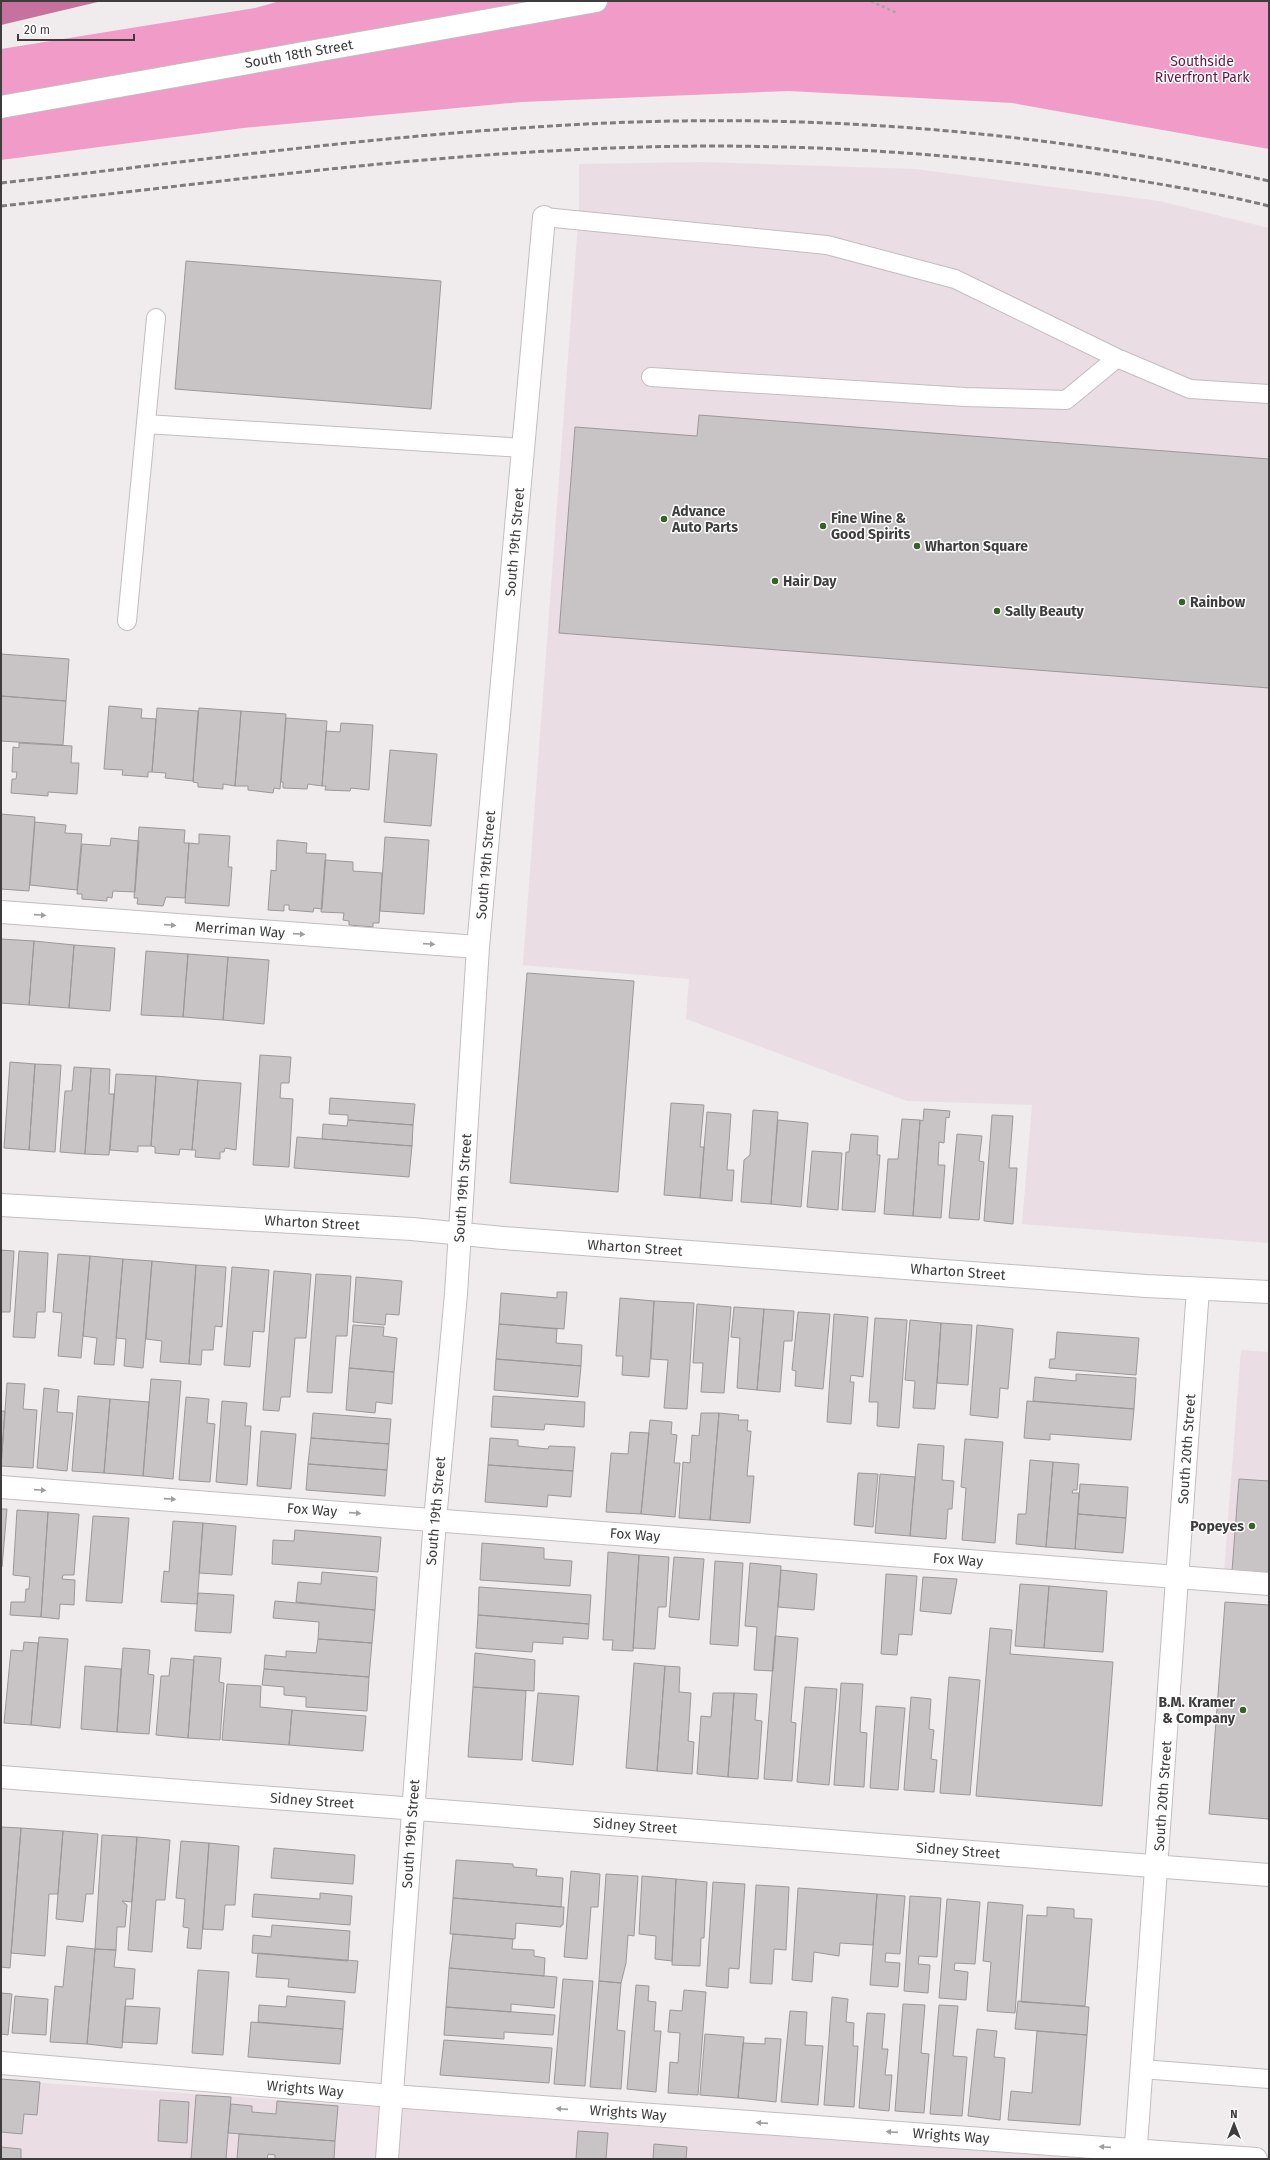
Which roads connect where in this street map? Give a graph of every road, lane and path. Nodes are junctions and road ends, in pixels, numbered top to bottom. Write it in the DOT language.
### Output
graph roads {
  1 [pos="596,1"];
  2 [pos="871,1"];
  3 [pos="897,13"];
  4 [pos="1,107"];
  5 [pos="544,217"];
  6 [pos="156,318"];
  7 [pos="1117,358"];
  8 [pos="651,377"];
  9 [pos="1269,394"];
  10 [pos="146,424"];
  11 [pos="524,448"];
  12 [pos="127,621"];
  13 [pos="1,912"];
  14 [pos="478,947"];
  15 [pos="1,1205"];
  16 [pos="460,1234"];
  17 [pos="1198,1289"];
  18 [pos="1269,1292"];
  19 [pos="1,1487"];
  20 [pos="435,1520"];
  21 [pos="1178,1577"];
  22 [pos="1269,1584"];
  23 [pos="1,1777"];
  24 [pos="413,1809"];
  25 [pos="1158,1866"];
  26 [pos="1269,1875"];
  27 [pos="1,2063"];
  28 [pos="1142,2069"];
  29 [pos="1269,2079"];
  30 [pos="392,2096"];
  31 [pos="1136,2154"];
  32 [pos="387,2159"];
  33 [pos="1256,2159"];
  1 -- 4 [label="street, South 18th Street"];
  2 -- 3 [label="path"];
  5 -- 7 [label="lane"];
  5 -- 11 [label="street, South 19th Street"];
  6 -- 10 [label="lane"];
  7 -- 8 [label="lane"];
  7 -- 9 [label="lane"];
  10 -- 11 [label="lane"];
  10 -- 12 [label="lane"];
  11 -- 14 [label="street, South 19th Street"];
  13 -- 14 [label="street, Merriman Way, one-way"];
  14 -- 16 [label="street, South 19th Street"];
  15 -- 16 [label="street, Wharton Street"];
  16 -- 17 [label="street, Wharton Street"];
  16 -- 20 [label="street, South 19th Street"];
  17 -- 18 [label="street, Wharton Street"];
  17 -- 21 [label="street, South 20th Street"];
  19 -- 20 [label="street, Fox Way, one-way"];
  20 -- 21 [label="street, Fox Way"];
  20 -- 24 [label="street, South 19th Street"];
  21 -- 22 [label="street, Fox Way"];
  21 -- 25 [label="street, South 20th Street"];
  23 -- 24 [label="street, Sidney Street"];
  24 -- 25 [label="street, Sidney Street"];
  24 -- 30 [label="street, South 19th Street"];
  25 -- 26 [label="street, Sidney Street"];
  25 -- 28 [label="street, South 20th Street"];
  27 -- 30 [label="street, Wrights Way"];
  28 -- 29 [label="lane"];
  28 -- 31 [label="street, South 20th Street"];
  31 -- 30 [label="street, Wrights Way, one-way"];
  30 -- 32 [label="street, South 19th Street"];
  31 -- 33 [label="street, Wrights Way"];
}
